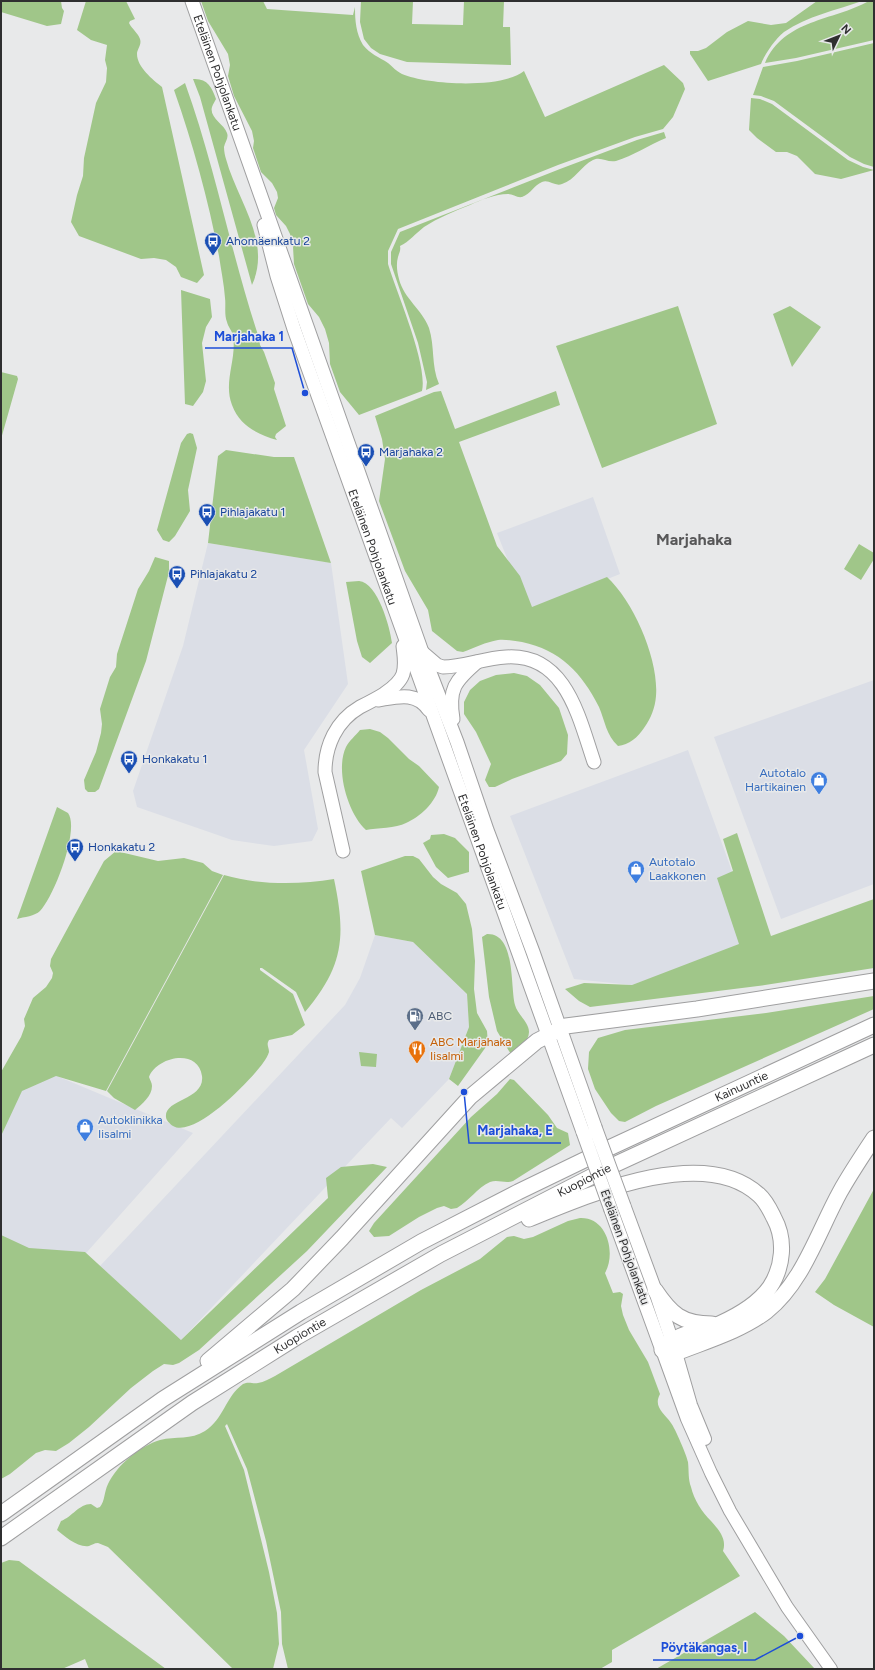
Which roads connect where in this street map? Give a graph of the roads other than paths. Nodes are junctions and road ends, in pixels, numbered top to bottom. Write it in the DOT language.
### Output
graph roads {
  1 [pos="192,1"];
  2 [pos="243,144"];
  3 [pos="397,616"];
  4 [pos="422,652"];
  5 [pos="477,662"];
  6 [pos="373,701"];
  7 [pos="433,716"];
  8 [pos="457,742"];
  9 [pos="594,762"];
  10 [pos="466,790"];
  11 [pos="343,852"];
  12 [pos="874,981"];
  13 [pos="874,1025"];
  14 [pos="554,1032"];
  15 [pos="874,1045"];
  16 [pos="874,1138"];
  17 [pos="609,1148"];
  18 [pos="616,1164"];
  19 [pos="441,1254"];
  20 [pos="655,1290"];
  21 [pos="719,1324"];
  22 [pos="670,1348"];
  23 [pos="163,1399"];
  24 [pos="1,1514"];
  25 [pos="1,1538"];
  26 [pos="831,1669"];
  1 -- 2 [label="main road, Eteläinen Pohjolankatu"];
  2 -- 3 [label="main road, Eteläinen Pohjolankatu"];
  2 -- 4 [label="main road, Eteläinen Pohjolankatu"];
  3 -- 6 [label="main road"];
  3 -- 7 [label="main road, Eteläinen Pohjolankatu"];
  4 -- 5 [label="main road"];
  4 -- 8 [label="main road, Eteläinen Pohjolankatu"];
  5 -- 8 [label="main road"];
  5 -- 9 [label="main road"];
  6 -- 7 [label="main road"];
  6 -- 11 [label="main road"];
  7 -- 10 [label="main road, Eteläinen Pohjolankatu"];
  8 -- 10 [label="main road, Eteläinen Pohjolankatu"];
  10 -- 14 [label="main road, Eteläinen Pohjolankatu"];
  12 -- 14 [label="highway"];
  13 -- 17 [label="highway, Kainuuntie"];
  14 -- 20 [label="main road, Eteläinen Pohjolankatu, bridge"];
  14 -- 22 [label="main road, Eteläinen Pohjolankatu, bridge"];
  14 -- 23 [label="highway"];
  15 -- 18 [label="highway, Kainuuntie"];
  16 -- 22 [label="highway"];
  17 -- 23 [label="highway, Kuopiontie"];
  18 -- 19 [label="highway, Kuopiontie"];
  19 -- 21 [label="highway"];
  19 -- 25 [label="highway, Kuopiontie"];
  20 -- 21 [label="highway"];
  20 -- 22 [label="main road, Eteläinen Pohjolankatu"];
  21 -- 22 [label="highway"];
  22 -- 26 [label="street, Eteläinen Pohjolankatu"];
  23 -- 24 [label="highway, Kuopiontie"];
}
